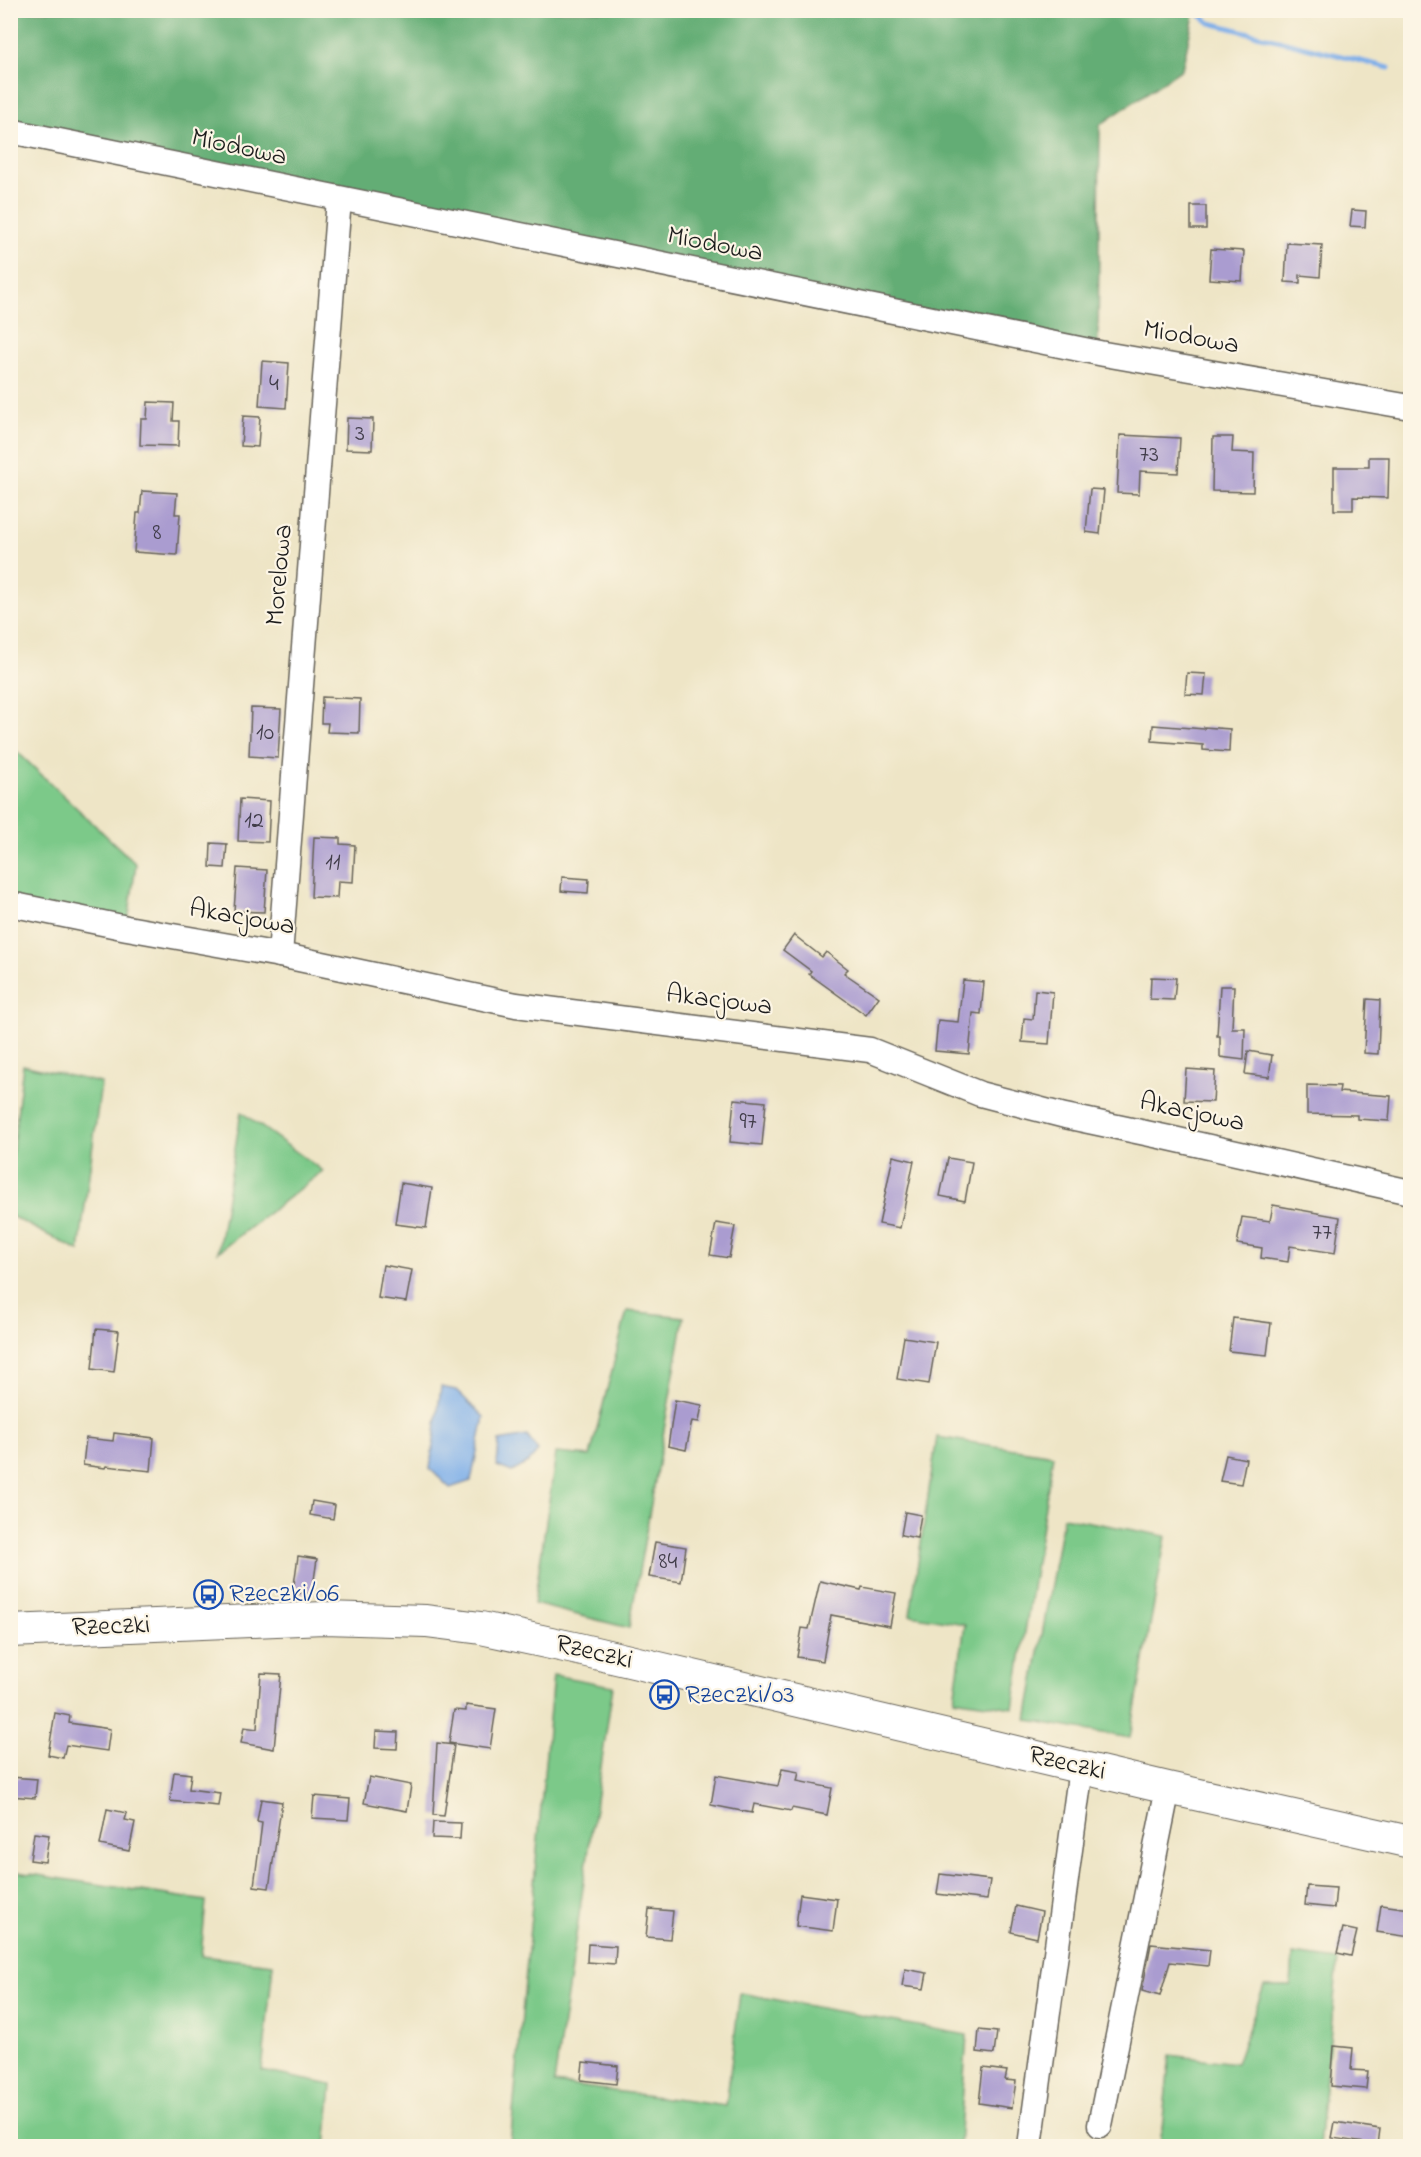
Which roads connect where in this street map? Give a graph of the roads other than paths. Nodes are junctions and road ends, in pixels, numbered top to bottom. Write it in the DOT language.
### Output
graph roads {
  1 [pos="10,131"];
  2 [pos="339,199"];
  3 [pos="1410,407"];
  4 [pos="10,904"];
  5 [pos="280,954"];
  6 [pos="1410,1192"];
  7 [pos="10,1631"];
  8 [pos="1081,1768"];
  9 [pos="1168,1788"];
  10 [pos="1410,1842"];
  11 [pos="1100,2125"];
  12 [pos="1030,2146"];
  1 -- 2 [label="street, Miodowa"];
  2 -- 3 [label="street, Miodowa"];
  2 -- 5 [label="street, Morelowa"];
  4 -- 5 [label="street, Akacjowa"];
  5 -- 6 [label="street, Akacjowa"];
  7 -- 8 [label="main road, Rzeczki"];
  8 -- 9 [label="main road, Rzeczki"];
  8 -- 12 [label="street"];
  9 -- 10 [label="main road, Rzeczki"];
  9 -- 11 [label="street"];
}
